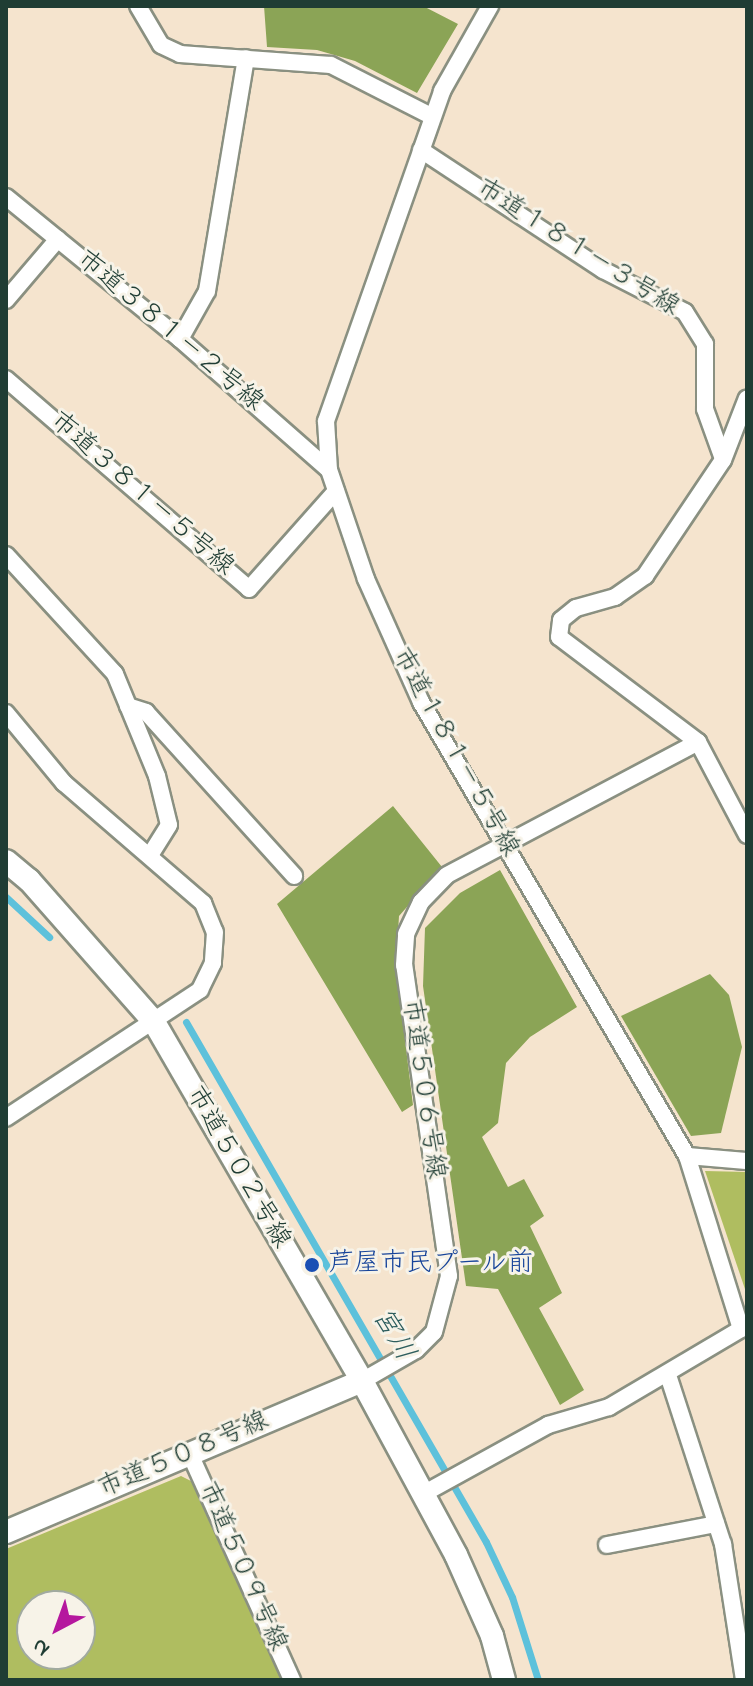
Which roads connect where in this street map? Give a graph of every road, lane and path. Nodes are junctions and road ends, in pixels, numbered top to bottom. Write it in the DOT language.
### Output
graph roads {
  1 [pos="138,6"];
  2 [pos="490,6"];
  3 [pos="246,58"];
  4 [pos="433,117"];
  5 [pos="421,150"];
  6 [pos="6,197"];
  7 [pos="58,239"];
  8 [pos="6,300"];
  9 [pos="180,339"];
  10 [pos="6,379"];
  11 [pos="747,398"];
  12 [pos="723,460"];
  13 [pos="329,470"];
  14 [pos="336,491"];
  15 [pos="6,555"];
  16 [pos="128,706"];
  17 [pos="6,713"];
  18 [pos="698,742"];
  19 [pos="747,835"];
  20 [pos="503,844"];
  21 [pos="151,854"];
  22 [pos="6,861"];
  23 [pos="294,876"];
  24 [pos="154,1022"];
  25 [pos="6,1118"];
  26 [pos="687,1156"];
  27 [pos="747,1161"];
  28 [pos="668,1375"];
  29 [pos="367,1378"];
  30 [pos="190,1454"];
  31 [pos="430,1490"];
  32 [pos="716,1524"];
  33 [pos="6,1532"];
  34 [pos="607,1545"];
  35 [pos="292,1680"];
  36 [pos="504,1680"];
  37 [pos="744,1680"];
  1 -- 3 [label="street"];
  2 -- 4 [label="street, 市道１８１－５号線"];
  3 -- 4 [label="street"];
  3 -- 9 [label="street"];
  4 -- 5 [label="street, 市道１８１－５号線"];
  5 -- 12 [label="street, 市道１８１－３号線"];
  5 -- 13 [label="street, 市道１８１－５号線"];
  6 -- 7 [label="street, 市道３８１－２号線"];
  7 -- 8 [label="street"];
  7 -- 9 [label="street, 市道３８１－２号線"];
  9 -- 13 [label="street, 市道３８１－２号線"];
  10 -- 14 [label="street, 市道３８１－５号線"];
  11 -- 12 [label="street"];
  12 -- 18 [label="street"];
  13 -- 14 [label="street, 市道１８１－５号線"];
  14 -- 20 [label="street, 市道１８１－５号線"];
  15 -- 16 [label="street"];
  16 -- 21 [label="street"];
  16 -- 23 [label="street"];
  17 -- 21 [label="street"];
  18 -- 19 [label="street"];
  18 -- 20 [label="street, 市道５０６号線"];
  20 -- 26 [label="street, 市道１８１－５号線"];
  20 -- 29 [label="street, 市道５０６号線"];
  21 -- 24 [label="street"];
  22 -- 24 [label="street, 市道５０２号線"];
  24 -- 25 [label="street"];
  24 -- 29 [label="street, 市道５０２号線"];
  26 -- 27 [label="street"];
  26 -- 28 [label="street, 市道１８１－５号線"];
  28 -- 31 [label="street"];
  28 -- 32 [label="street"];
  29 -- 30 [label="street, 市道５０８号線"];
  29 -- 31 [label="street, 市道５０２号線"];
  30 -- 33 [label="street, 市道５０８号線"];
  30 -- 35 [label="street, 市道５０９号線"];
  31 -- 36 [label="street, 市道５０２号線"];
  32 -- 34 [label="street"];
  32 -- 37 [label="street"];
}
